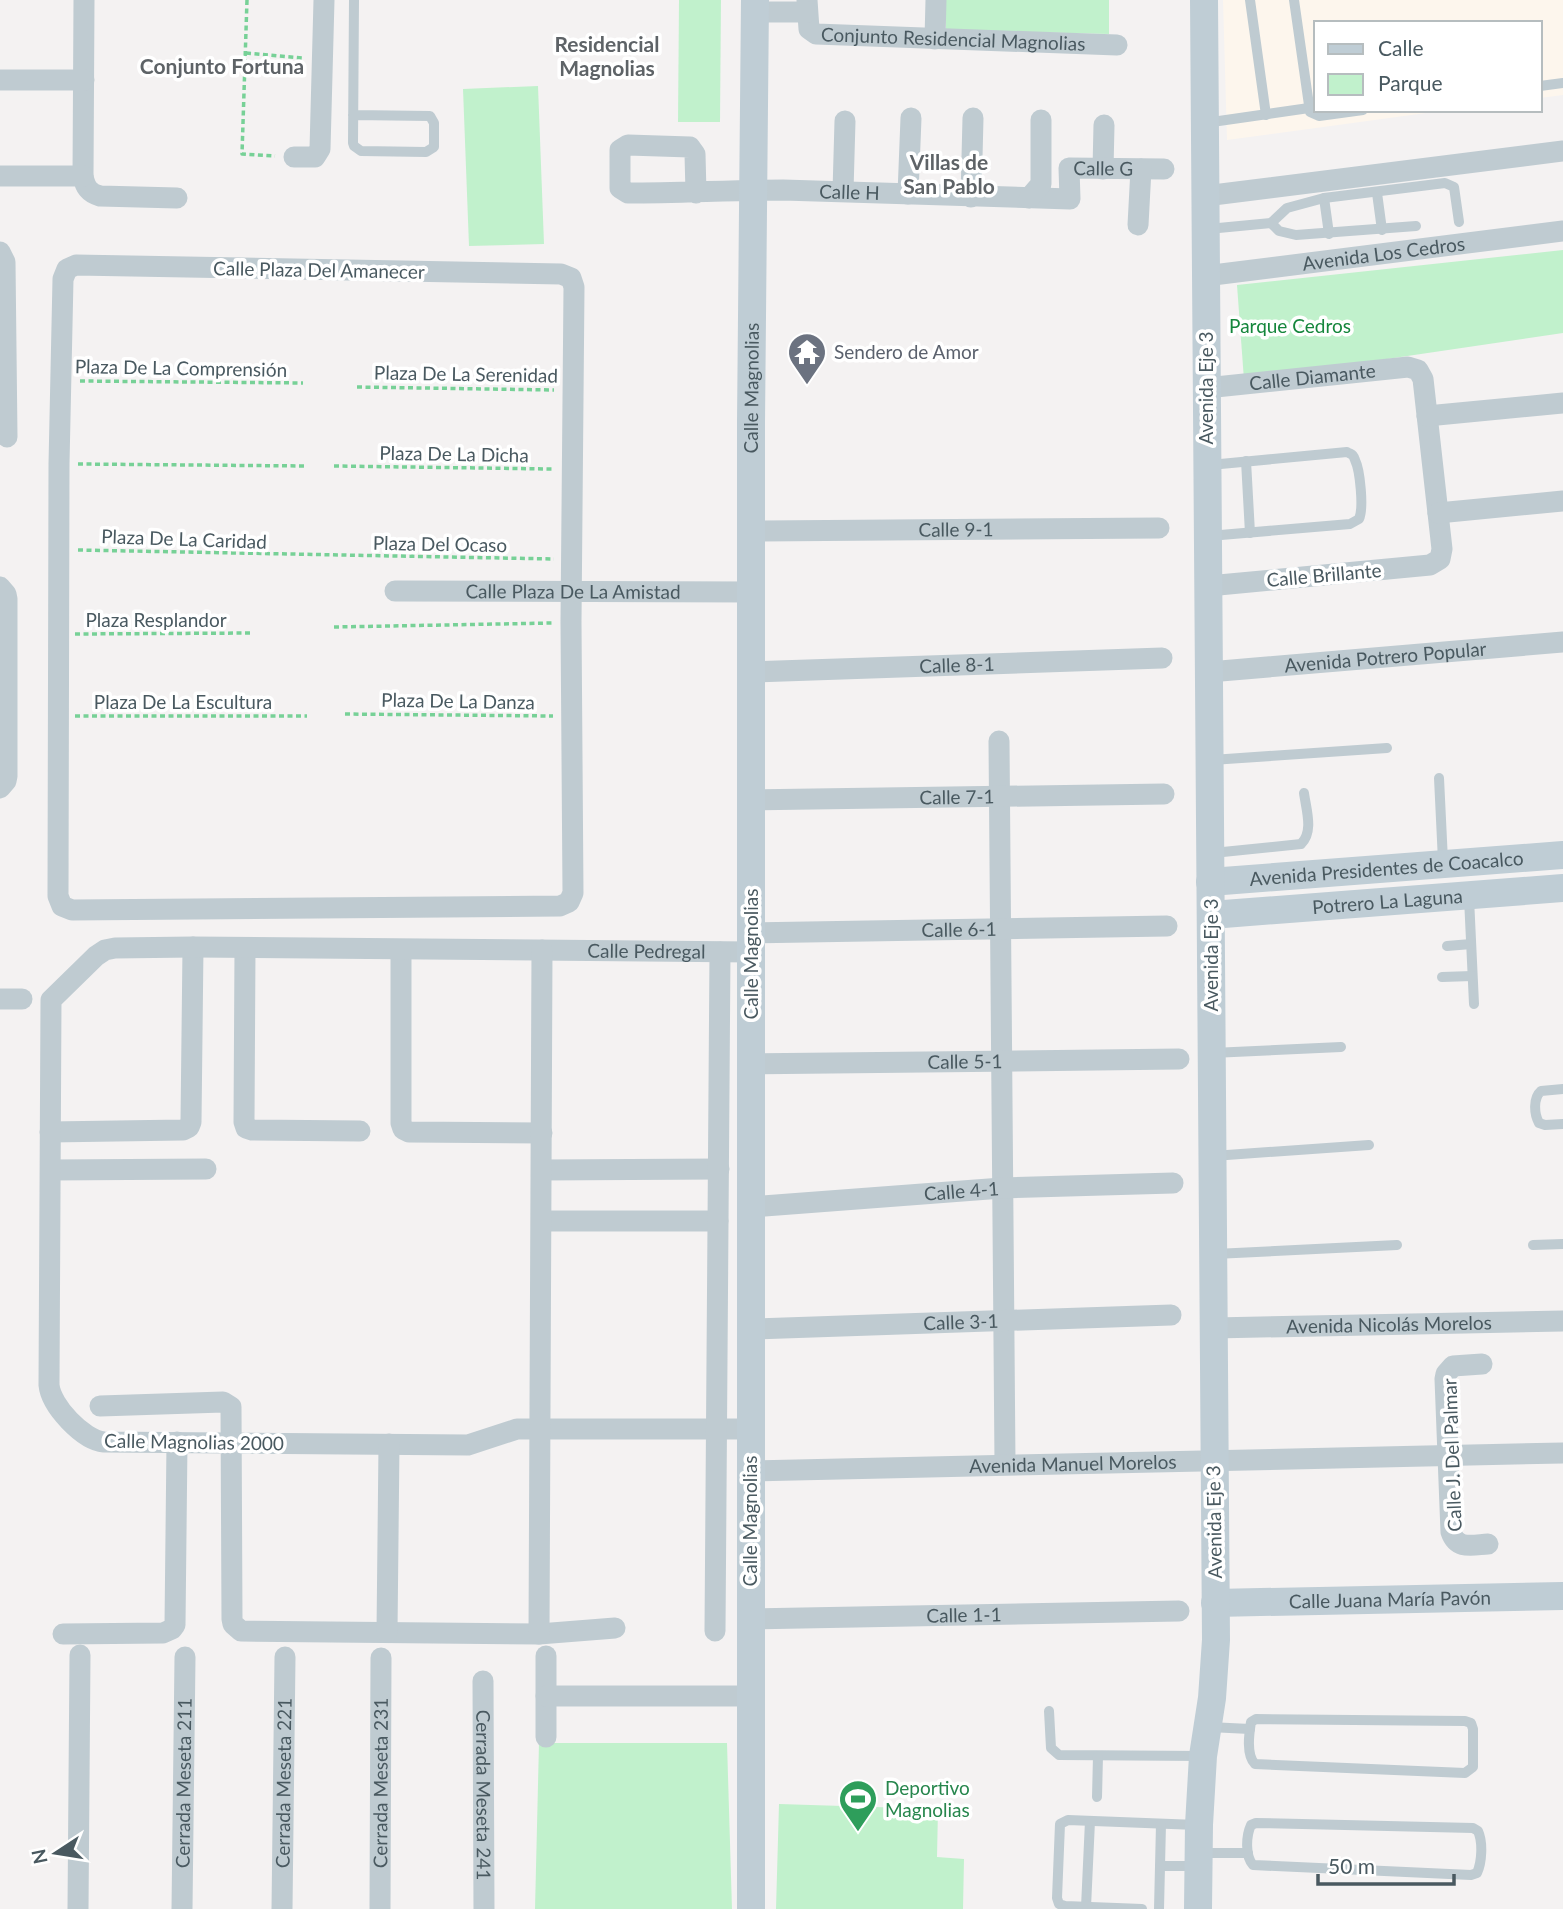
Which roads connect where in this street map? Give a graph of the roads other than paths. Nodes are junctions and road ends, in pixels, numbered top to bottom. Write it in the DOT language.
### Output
graph roads {
  1 [pos="84,0"];
  2 [pos="324,0"];
  3 [pos="354,0"];
  4 [pos="936,0"];
  5 [pos="1204,0"];
  6 [pos="1250,0"];
  7 [pos="1294,0"];
  8 [pos="755,6"];
  9 [pos="807,6"];
  10 [pos="934,39"];
  11 [pos="1118,45"];
  12 [pos="0,80"];
  13 [pos="84,80"];
  14 [pos="1563,83"];
  15 [pos="1542,86"];
  16 [pos="1309,108"];
  17 [pos="1348,112"];
  18 [pos="353,115"];
  19 [pos="1266,115"];
  20 [pos="911,118"];
  21 [pos="973,118"];
  22 [pos="1041,120"];
  23 [pos="845,121"];
  24 [pos="1205,123"];
  25 [pos="1104,125"];
  26 [pos="1563,151"];
  27 [pos="294,157"];
  28 [pos="1102,169"];
  29 [pos="1141,169"];
  30 [pos="1164,169"];
  31 [pos="0,176"];
  32 [pos="83,176"];
  33 [pos="754,190"];
  34 [pos="843,191"];
  35 [pos="696,193"];
  36 [pos="1377,193"];
  37 [pos="908,194"];
  38 [pos="1205,196"];
  39 [pos="971,197"];
  40 [pos="177,198"];
  41 [pos="1029,198"];
  42 [pos="1324,198"];
  43 [pos="1459,222"];
  44 [pos="1271,223"];
  45 [pos="1138,225"];
  46 [pos="1416,226"];
  47 [pos="1205,229"];
  48 [pos="1382,230"];
  49 [pos="1563,231"];
  50 [pos="1329,234"];
  51 [pos="0,252"];
  52 [pos="1205,276"];
  53 [pos="1206,388"];
  54 [pos="1563,403"];
  55 [pos="1427,416"];
  56 [pos="7,438"];
  57 [pos="1246,461"];
  58 [pos="1207,465"];
  59 [pos="1563,501"];
  60 [pos="1438,513"];
  61 [pos="1159,527"];
  62 [pos="751,531"];
  63 [pos="1250,533"];
  64 [pos="1208,536"];
  65 [pos="1208,586"];
  66 [pos="0,587"];
  67 [pos="395,591"];
  68 [pos="571,592"];
  69 [pos="751,592"];
  70 [pos="1563,642"];
  71 [pos="1162,658"];
  72 [pos="751,672"];
  73 [pos="1209,672"];
  74 [pos="999,741"];
  75 [pos="1387,748"];
  76 [pos="1209,761"];
  77 [pos="1439,778"];
  78 [pos="0,788"];
  79 [pos="1304,793"];
  80 [pos="1164,794"];
  81 [pos="999,795"];
  82 [pos="751,800"];
  83 [pos="1210,853"];
  84 [pos="1563,855"];
  85 [pos="1443,864"];
  86 [pos="1210,882"];
  87 [pos="1563,888"];
  88 [pos="1469,895"];
  89 [pos="1211,915"];
  90 [pos="1167,926"];
  91 [pos="1002,928"];
  92 [pos="751,942"];
  93 [pos="1471,944"];
  94 [pos="1447,946"];
  95 [pos="193,947"];
  96 [pos="245,949"];
  97 [pos="542,950"];
  98 [pos="401,951"];
  99 [pos="720,952"];
  100 [pos="1472,976"];
  101 [pos="1442,977"];
  102 [pos="0,999"];
  103 [pos="22,999"];
  104 [pos="1474,1004"];
  105 [pos="1341,1047"];
  106 [pos="1212,1053"];
  107 [pos="1179,1059"];
  108 [pos="1001,1061"];
  109 [pos="751,1065"];
  110 [pos="1563,1090"];
  111 [pos="1563,1124"];
  112 [pos="360,1131"];
  113 [pos="50,1132"];
  114 [pos="542,1133"];
  115 [pos="1369,1145"];
  116 [pos="1213,1156"];
  117 [pos="206,1169"];
  118 [pos="719,1169"];
  119 [pos="51,1170"];
  120 [pos="542,1170"];
  121 [pos="1174,1183"];
  122 [pos="1002,1188"];
  123 [pos="750,1207"];
  124 [pos="541,1221"];
  125 [pos="718,1222"];
  126 [pos="1563,1244"];
  127 [pos="1397,1245"];
  128 [pos="1533,1245"];
  129 [pos="1212,1254"];
  130 [pos="1171,1315"];
  131 [pos="1002,1321"];
  132 [pos="1563,1321"];
  133 [pos="1214,1328"];
  134 [pos="751,1329"];
  135 [pos="1482,1364"];
  136 [pos="100,1406"];
  137 [pos="541,1429"];
  138 [pos="717,1429"];
  139 [pos="750,1429"];
  140 [pos="177,1442"];
  141 [pos="232,1442"];
  142 [pos="389,1444"];
  143 [pos="1563,1453"];
  144 [pos="1449,1455"];
  145 [pos="1213,1460"];
  146 [pos="1005,1463"];
  147 [pos="749,1471"];
  148 [pos="1488,1544"];
  149 [pos="1563,1596"];
  150 [pos="1215,1603"];
  151 [pos="1178,1611"];
  152 [pos="749,1619"];
  153 [pos="615,1628"];
  154 [pos="715,1631"];
  155 [pos="387,1632"];
  156 [pos="63,1634"];
  157 [pos="539,1634"];
  158 [pos="80,1655"];
  159 [pos="546,1656"];
  160 [pos="186,1657"];
  161 [pos="285,1657"];
  162 [pos="381,1658"];
  163 [pos="483,1681"];
  164 [pos="546,1696"];
  165 [pos="750,1696"];
  166 [pos="1049,1711"];
  167 [pos="1207,1727"];
  168 [pos="1250,1729"];
  169 [pos="546,1737"];
  170 [pos="1098,1756"];
  171 [pos="1203,1756"];
  172 [pos="1097,1797"];
  173 [pos="1090,1821"];
  174 [pos="1161,1824"];
  175 [pos="1199,1825"];
  176 [pos="1248,1853"];
  177 [pos="1198,1860"];
  178 [pos="1160,1866"];
  179 [pos="1086,1907"];
  180 [pos="78,1909"];
  181 [pos="181,1909"];
  182 [pos="282,1909"];
  183 [pos="380,1909"];
  184 [pos="484,1909"];
  185 [pos="751,1909"];
  186 [pos="1142,1909"];
  187 [pos="1159,1909"];
  188 [pos="1198,1909"];
  1 -- 13 [label="street"];
  2 -- 27 [label="street"];
  3 -- 18 [label="lane"];
  4 -- 10 [label="street"];
  5 -- 24 [label="street, Avenida Eje 3"];
  6 -- 19 [label="lane"];
  7 -- 16 [label="lane"];
  8 -- 9 [label="street, Conjunto Residencial Magnolias"];
  8 -- 33 [label="street, Calle Magnolias"];
  9 -- 10 [label="street, Conjunto Residencial Magnolias"];
  10 -- 11 [label="street, Conjunto Residencial Magnolias"];
  12 -- 13 [label="street"];
  13 -- 32 [label="street"];
  14 -- 15 [label="lane"];
  16 -- 17 [label="lane"];
  16 -- 19 [label="lane"];
  18 -- 18 [label="lane"];
  19 -- 24 [label="lane"];
  20 -- 37 [label="street"];
  21 -- 39 [label="street"];
  22 -- 41 [label="street"];
  23 -- 34 [label="street"];
  24 -- 38 [label="street, Avenida Eje 3"];
  25 -- 28 [label="street"];
  26 -- 38 [label="street"];
  28 -- 29 [label="street, Calle G"];
  28 -- 41 [label="street, Calle G"];
  29 -- 30 [label="street, Calle G"];
  29 -- 45 [label="street"];
  31 -- 32 [label="street"];
  32 -- 40 [label="street"];
  33 -- 34 [label="street, Calle H"];
  33 -- 35 [label="street, Calle H"];
  33 -- 62 [label="street, Calle Magnolias"];
  34 -- 37 [label="street, Calle H"];
  35 -- 35 [label="street, Calle H"];
  36 -- 42 [label="lane"];
  36 -- 43 [label="lane"];
  36 -- 48 [label="lane"];
  37 -- 39 [label="street, Calle H"];
  38 -- 47 [label="street, Avenida Eje 3"];
  39 -- 41 [label="street, Calle H"];
  42 -- 44 [label="lane"];
  42 -- 50 [label="lane"];
  44 -- 47 [label="lane"];
  44 -- 50 [label="lane"];
  46 -- 48 [label="lane"];
  47 -- 52 [label="street, Avenida Eje 3"];
  48 -- 50 [label="lane"];
  49 -- 52 [label="street, Avenida Los Cedros"];
  51 -- 56 [label="street"];
  52 -- 53 [label="street, Avenida Eje 3"];
  53 -- 55 [label="street, Calle Diamante"];
  53 -- 58 [label="street, Avenida Eje 3"];
  54 -- 55 [label="street"];
  55 -- 60 [label="street"];
  57 -- 58 [label="lane"];
  57 -- 63 [label="lane"];
  57 -- 63 [label="lane"];
  58 -- 64 [label="street, Avenida Eje 3"];
  59 -- 60 [label="street"];
  60 -- 65 [label="street, Calle Brillante"];
  61 -- 62 [label="street, Calle 9-1"];
  62 -- 69 [label="street, Calle Magnolias"];
  63 -- 64 [label="lane"];
  64 -- 65 [label="street, Avenida Eje 3"];
  65 -- 73 [label="street, Avenida Eje 3"];
  66 -- 78 [label="street"];
  67 -- 68 [label="street, Calle Plaza De La Amistad"];
  68 -- 68 [label="street, Calle Plaza Del Amanecer"];
  68 -- 69 [label="street, Calle Plaza De La Amistad"];
  69 -- 72 [label="street, Calle Magnolias"];
  70 -- 73 [label="street, Avenida Potrero Popular"];
  71 -- 72 [label="street, Calle 8-1"];
  72 -- 82 [label="street, Calle Magnolias"];
  73 -- 76 [label="street, Avenida Eje 3"];
  74 -- 81 [label="street"];
  75 -- 76 [label="lane"];
  76 -- 83 [label="street, Avenida Eje 3"];
  77 -- 85 [label="lane"];
  79 -- 83 [label="lane"];
  80 -- 81 [label="street, Calle 7-1"];
  81 -- 82 [label="street, Calle 7-1"];
  81 -- 91 [label="street"];
  82 -- 92 [label="street, Calle Magnolias"];
  83 -- 86 [label="street, Avenida Eje 3"];
  84 -- 85 [label="street, Avenida Presidentes de Coacalco"];
  85 -- 86 [label="street, Avenida Presidentes de Coacalco"];
  86 -- 89 [label="street, Avenida Eje 3"];
  87 -- 88 [label="street, Potrero La Laguna"];
  88 -- 89 [label="street, Potrero La Laguna"];
  88 -- 93 [label="lane"];
  89 -- 106 [label="street, Avenida Eje 3"];
  90 -- 91 [label="street, Calle 6-1"];
  91 -- 92 [label="street, Calle 6-1"];
  91 -- 108 [label="street"];
  92 -- 99 [label="street, Calle Pedregal"];
  92 -- 109 [label="street, Calle Magnolias"];
  93 -- 94 [label="lane"];
  93 -- 100 [label="lane"];
  95 -- 96 [label="street"];
  95 -- 113 [label="street, Calle Magnolias 2000"];
  95 -- 113 [label="street"];
  96 -- 98 [label="street, Calle Pedregal"];
  96 -- 112 [label="street"];
  97 -- 98 [label="street, Calle Pedregal"];
  97 -- 99 [label="street, Calle Pedregal"];
  97 -- 114 [label="street"];
  98 -- 114 [label="street"];
  99 -- 118 [label="street"];
  100 -- 101 [label="lane"];
  100 -- 104 [label="lane"];
  102 -- 103 [label="street"];
  105 -- 106 [label="lane"];
  106 -- 116 [label="street, Avenida Eje 3"];
  107 -- 108 [label="street, Calle 5-1"];
  108 -- 109 [label="street, Calle 5-1"];
  108 -- 122 [label="street"];
  109 -- 123 [label="street, Calle Magnolias"];
  110 -- 111 [label="lane"];
  113 -- 119 [label="street, Calle Magnolias 2000"];
  114 -- 120 [label="street"];
  115 -- 116 [label="lane"];
  116 -- 129 [label="street, Avenida Eje 3"];
  117 -- 119 [label="street"];
  118 -- 120 [label="street"];
  118 -- 125 [label="street"];
  119 -- 140 [label="street, Calle Magnolias 2000"];
  120 -- 124 [label="street"];
  121 -- 122 [label="street, Calle 4-1"];
  122 -- 123 [label="street, Calle 4-1"];
  122 -- 131 [label="street"];
  123 -- 134 [label="street, Calle Magnolias"];
  124 -- 125 [label="street"];
  124 -- 137 [label="street"];
  125 -- 138 [label="street"];
  126 -- 128 [label="lane"];
  127 -- 129 [label="lane"];
  129 -- 133 [label="street, Avenida Eje 3"];
  130 -- 131 [label="street, Calle 3-1"];
  131 -- 134 [label="street, Calle 3-1"];
  131 -- 146 [label="street"];
  132 -- 133 [label="street, Avenida Nicolás Morelos"];
  133 -- 145 [label="street, Avenida Eje 3"];
  134 -- 139 [label="street, Calle Magnolias"];
  135 -- 144 [label="street, Calle J. Del Palmar"];
  136 -- 141 [label="street"];
  137 -- 138 [label="street, Calle Magnolias 2000"];
  137 -- 142 [label="street, Calle Magnolias 2000"];
  137 -- 157 [label="street"];
  138 -- 139 [label="street, Calle Magnolias 2000"];
  138 -- 154 [label="street"];
  139 -- 147 [label="street, Calle Magnolias"];
  140 -- 141 [label="street, Calle Magnolias 2000"];
  140 -- 156 [label="street"];
  141 -- 142 [label="street, Calle Magnolias 2000"];
  141 -- 155 [label="street"];
  142 -- 155 [label="street"];
  143 -- 144 [label="street, Avenida Manuel Morelos"];
  144 -- 145 [label="street, Avenida Manuel Morelos"];
  144 -- 148 [label="street, Calle J. Del Palmar"];
  145 -- 146 [label="street, Avenida Manuel Morelos"];
  145 -- 150 [label="street, Avenida Eje 3"];
  146 -- 147 [label="street, Avenida Manuel Morelos"];
  147 -- 152 [label="street, Calle Magnolias"];
  149 -- 150 [label="street, Calle Juana María Pavón"];
  150 -- 167 [label="street, Avenida Eje 3"];
  151 -- 152 [label="street, Calle 1-1"];
  152 -- 165 [label="street, Calle Magnolias"];
  153 -- 157 [label="street"];
  155 -- 157 [label="street"];
  158 -- 180 [label="street"];
  159 -- 164 [label="street"];
  160 -- 181 [label="street, Cerrada Meseta 211"];
  161 -- 182 [label="street, Cerrada Meseta 221"];
  162 -- 183 [label="street, Cerrada Meseta 231"];
  163 -- 184 [label="street, Cerrada Meseta 241"];
  164 -- 165 [label="street"];
  164 -- 169 [label="street"];
  165 -- 185 [label="street, Calle Magnolias"];
  166 -- 170 [label="lane"];
  167 -- 168 [label="lane"];
  167 -- 171 [label="street, Avenida Eje 3"];
  168 -- 168 [label="lane"];
  170 -- 171 [label="lane"];
  170 -- 172 [label="lane"];
  171 -- 175 [label="street, Avenida Eje 3"];
  173 -- 174 [label="lane"];
  173 -- 179 [label="lane"];
  173 -- 179 [label="lane"];
  174 -- 175 [label="lane"];
  174 -- 178 [label="lane"];
  175 -- 177 [label="street, Avenida Eje 3"];
  176 -- 176 [label="lane"];
  176 -- 177 [label="lane"];
  177 -- 178 [label="lane"];
  177 -- 188 [label="street, Avenida Eje 3"];
  178 -- 187 [label="lane"];
  179 -- 186 [label="lane"];
}
